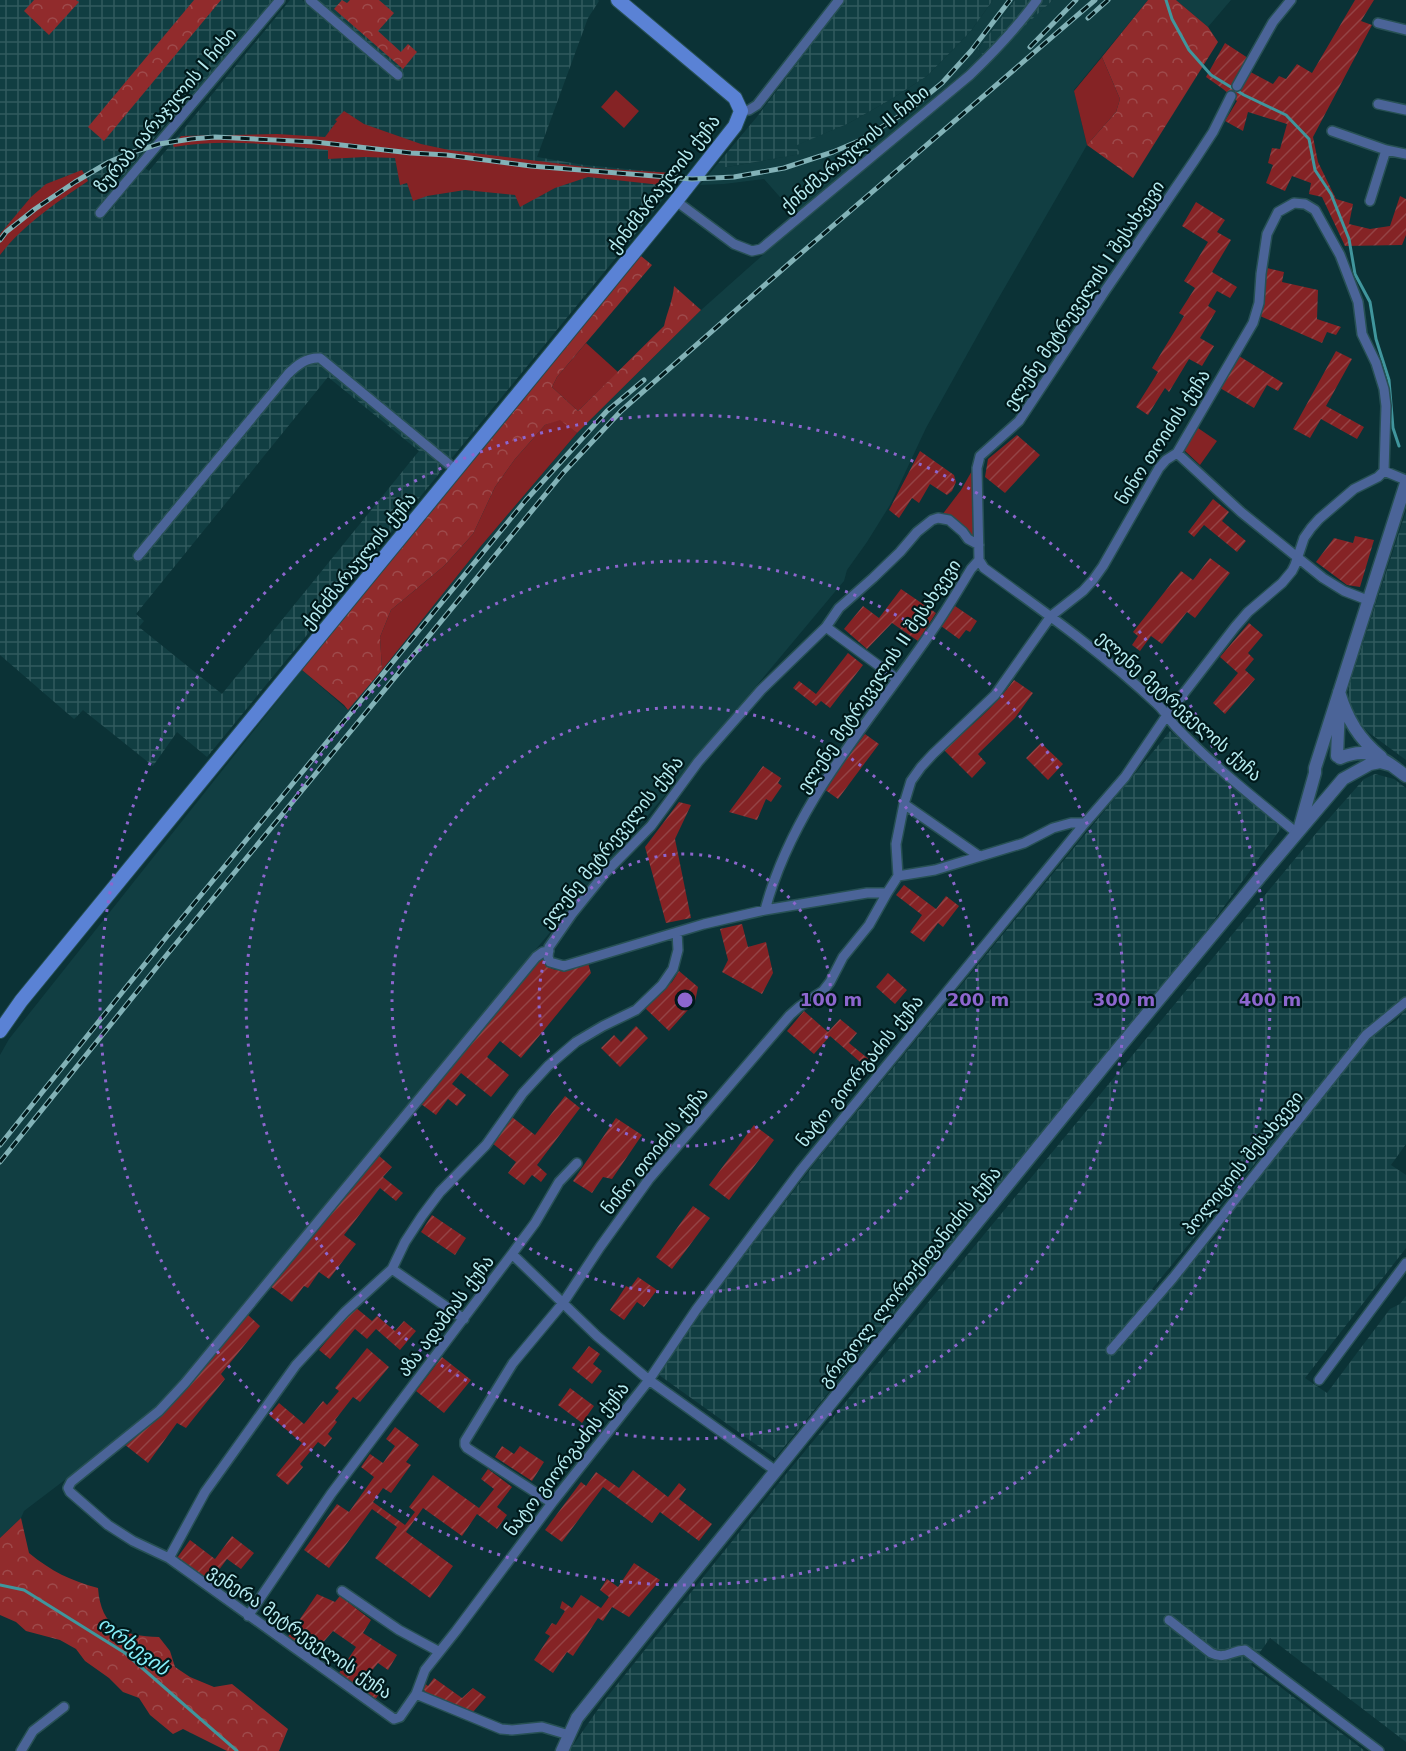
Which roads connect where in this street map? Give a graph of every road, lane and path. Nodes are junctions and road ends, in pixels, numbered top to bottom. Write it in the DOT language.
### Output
graph roads {
  1 [pos="280,0"];
  2 [pos="310,0"];
  3 [pos="618,0"];
  4 [pos="839,0"];
  5 [pos="1037,0"];
  6 [pos="1291,0"];
  7 [pos="1378,23"];
  8 [pos="1406,30"];
  9 [pos="398,75"];
  10 [pos="1237,86"];
  11 [pos="1231,96"];
  12 [pos="1378,104"];
  13 [pos="1406,110"];
  14 [pos="741,111"];
  15 [pos="1332,131"];
  16 [pos="1386,150"];
  17 [pos="1406,154"];
  18 [pos="676,201"];
  19 [pos="1370,201"];
  20 [pos="100,213"];
  21 [pos="1177,453"];
  22 [pos="456,470"];
  23 [pos="1384,471"];
  24 [pos="1406,482"];
  25 [pos="979,545"];
  26 [pos="138,556"];
  27 [pos="1298,557"];
  28 [pos="979,560"];
  29 [pos="1370,601"];
  30 [pos="1051,616"];
  31 [pos="826,627"];
  32 [pos="897,679"];
  33 [pos="1339,692"];
  34 [pos="1167,715"];
  35 [pos="1339,757"];
  36 [pos="1386,761"];
  37 [pos="1316,767"];
  38 [pos="1406,776"];
  39 [pos="1341,782"];
  40 [pos="904,804"];
  41 [pos="1085,823"];
  42 [pos="1298,834"];
  43 [pos="979,856"];
  44 [pos="898,876"];
  45 [pos="887,893"];
  46 [pos="765,910"];
  47 [pos="677,933"];
  48 [pos="549,951"];
  49 [pos="1406,1002"];
  50 [pos="0,1029"];
  51 [pos="577,1162"];
  52 [pos="512,1254"];
  53 [pos="1406,1263"];
  54 [pos="392,1269"];
  55 [pos="563,1303"];
  56 [pos="464,1319"];
  57 [pos="1111,1350"];
  58 [pos="649,1380"];
  59 [pos="1319,1380"];
  60 [pos="776,1472"];
  61 [pos="552,1503"];
  62 [pos="169,1558"];
  63 [pos="342,1592"];
  64 [pos="248,1616"];
  65 [pos="1170,1620"];
  66 [pos="438,1651"];
  67 [pos="416,1694"];
  68 [pos="64,1707"];
  69 [pos="569,1735"];
  70 [pos="21,1751"];
  71 [pos="562,1751"];
  72 [pos="1379,1751"];
  1 -- 20 [label="street, ზურაბ იარაჯულის I ჩიხი"];
  2 -- 9 [label="street"];
  3 -- 14 [label="main road"];
  4 -- 14 [label="street"];
  5 -- 18 [label="street, ქინძმარაულის II ჩიხი"];
  6 -- 10 [label="street"];
  7 -- 8 [label="street"];
  11 -- 25 [label="street, ელენე მეტრეველის I შესახვევი"];
  12 -- 13 [label="street"];
  14 -- 18 [label="main road, ქინძმარაულის ქუჩა"];
  15 -- 16 [label="street"];
  16 -- 17 [label="street"];
  16 -- 19 [label="street"];
  18 -- 22 [label="main road, ქინძმარაულის ქუჩა"];
  21 -- 23 [label="street, ნინო თოიძის ქუჩა"];
  21 -- 27 [label="street"];
  21 -- 30 [label="street, ნინო თოიძის ქუჩა"];
  22 -- 26 [label="street"];
  22 -- 50 [label="main road, ქინძმარაულის ქუჩა"];
  23 -- 24 [label="street"];
  23 -- 27 [label="street, ნატო გიორგაძის ქუჩა"];
  24 -- 29 [label="street, გრიგოლ ლორთქიფანიძის ქუჩა"];
  25 -- 28 [label="street"];
  25 -- 31 [label="street, ელენე მეტრეველის ქუჩა"];
  27 -- 29 [label="street"];
  27 -- 34 [label="street, ნატო გიორგაძის ქუჩა"];
  28 -- 30 [label="street, ელენე მეტრეველის ქუჩა"];
  28 -- 32 [label="street, ელენე მეტრეველის II შესახვევი"];
  29 -- 33 [label="street, გრიგოლ ლორთქიფანიძის ქუჩა"];
  30 -- 34 [label="street, ელენე მეტრეველის ქუჩა"];
  30 -- 40 [label="street, ნინო თოიძის ქუჩა"];
  31 -- 32 [label="street"];
  31 -- 48 [label="street, ელენე მეტრეველის ქუჩა"];
  32 -- 46 [label="street, ელენე მეტრეველის II შესახვევი"];
  33 -- 35 [label="street, გრიგოლ ლორთქიფანიძის ქუჩა"];
  33 -- 36 [label="street"];
  33 -- 37 [label="street, გრიგოლ ლორთქიფანიძის ქუჩა"];
  34 -- 41 [label="street, ნატო გიორგაძის ქუჩა"];
  34 -- 42 [label="street, ელენე მეტრეველის ქუჩა"];
  35 -- 36 [label="street"];
  35 -- 37 [label="street"];
  35 -- 39 [label="street"];
  36 -- 38 [label="street"];
  36 -- 39 [label="street"];
  37 -- 39 [label="street"];
  37 -- 42 [label="street, გრიგოლ ლორთქიფანიძის ქუჩა"];
  39 -- 42 [label="street, გრიგოლ ლორთქიფანიძის ქუჩა"];
  40 -- 43 [label="street"];
  40 -- 44 [label="street, ნინო თოიძის ქუჩა"];
  41 -- 43 [label="street"];
  41 -- 58 [label="street, ნატო გიორგაძის ქუჩა"];
  42 -- 60 [label="street, გრიგოლ ლორთქიფანიძის ქუჩა"];
  43 -- 44 [label="street"];
  44 -- 45 [label="street, ნინო თოიძის ქუჩა"];
  45 -- 46 [label="street"];
  45 -- 55 [label="street, ნინო თოიძის ქუჩა"];
  46 -- 47 [label="street"];
  47 -- 48 [label="street, ელენე მეტრეველის ქუჩა"];
  47 -- 54 [label="street"];
  48 -- 62 [label="street, ვენერა მეტრეველის ქუჩა"];
  49 -- 57 [label="street, პოლიციის შესახვევი"];
  51 -- 52 [label="street"];
  52 -- 55 [label="street, აზა ადამიას ქუჩა"];
  52 -- 56 [label="street, აზა ადამიას ქუჩა"];
  53 -- 59 [label="street"];
  54 -- 56 [label="street"];
  54 -- 62 [label="street"];
  55 -- 58 [label="street, აზა ადამიას ქუჩა"];
  55 -- 61 [label="street, ნინო თოიძის ქუჩა"];
  56 -- 64 [label="street, აზა ადამიას ქუჩა"];
  58 -- 60 [label="street, აზა ადამიას ქუჩა"];
  58 -- 61 [label="street, ნატო გიორგაძის ქუჩა"];
  60 -- 69 [label="street, გრიგოლ ლორთქიფანიძის ქუჩა"];
  61 -- 66 [label="street, ნატო გიორგაძის ქუჩა"];
  62 -- 64 [label="street, ვენერა მეტრეველის ქუჩა"];
  63 -- 66 [label="street"];
  64 -- 67 [label="street, ვენერა მეტრეველის ქუჩა"];
  65 -- 72 [label="street"];
  66 -- 67 [label="street, ნატო გიორგაძის ქუჩა"];
  67 -- 69 [label="street, ვენერა მეტრეველის ქუჩა"];
  68 -- 70 [label="street"];
  69 -- 71 [label="street, გრიგოლ ლორთქიფანიძის ქუჩა"];
}
